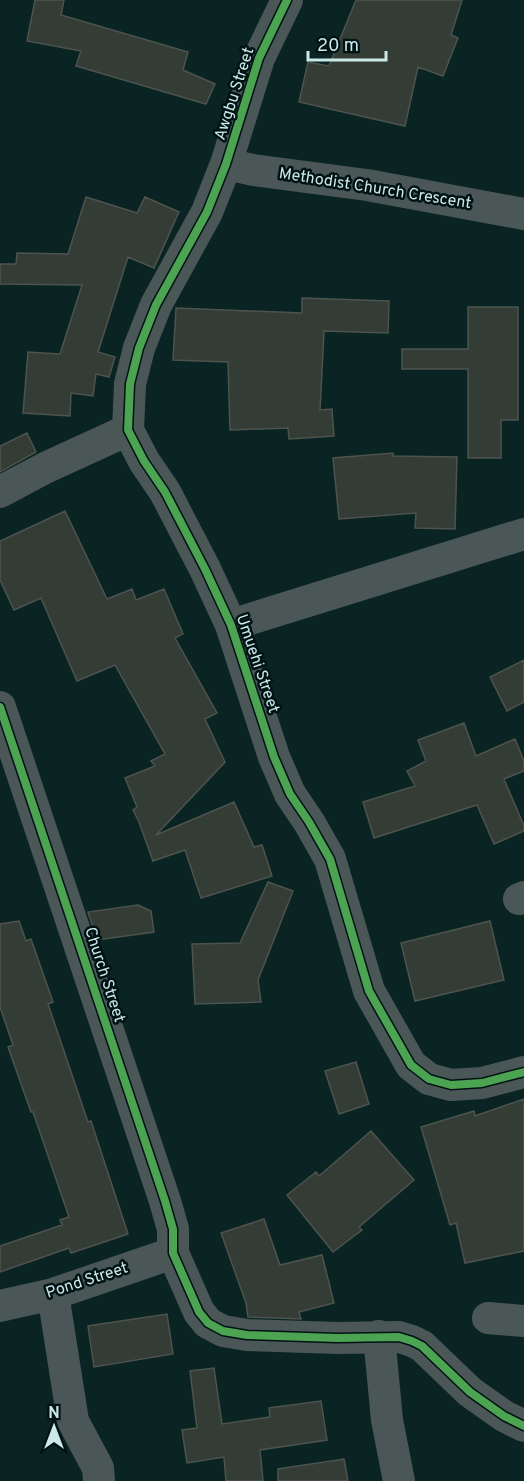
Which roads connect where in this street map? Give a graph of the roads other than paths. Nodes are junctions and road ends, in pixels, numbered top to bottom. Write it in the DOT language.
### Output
graph roads {
  1 [pos="287,0"];
  2 [pos="226,164"];
  3 [pos="524,214"];
  4 [pos="128,430"];
  5 [pos="0,492"];
  6 [pos="524,534"];
  7 [pos="231,625"];
  8 [pos="0,707"];
  9 [pos="524,1072"];
  10 [pos="173,1253"];
  11 [pos="53,1294"];
  12 [pos="0,1306"];
  13 [pos="488,1318"];
  14 [pos="524,1321"];
  15 [pos="380,1336"];
  16 [pos="524,1426"];
  17 [pos="99,1481"];
  18 [pos="399,1481"];
  1 -- 2 [label="street, Awgbu Street"];
  2 -- 3 [label="street, Methodist Church Crescent"];
  2 -- 4 [label="street, Umuehi Street"];
  4 -- 5 [label="street"];
  4 -- 7 [label="street, Umuehi Street"];
  6 -- 7 [label="street, Umuehi Street"];
  7 -- 9 [label="street, Umuehi Street"];
  8 -- 10 [label="street, Church Street"];
  10 -- 11 [label="street, Pond Street"];
  10 -- 15 [label="street"];
  11 -- 12 [label="street, Pond Street"];
  11 -- 17 [label="street"];
  13 -- 14 [label="street"];
  15 -- 16 [label="street"];
  15 -- 18 [label="street"];
}
